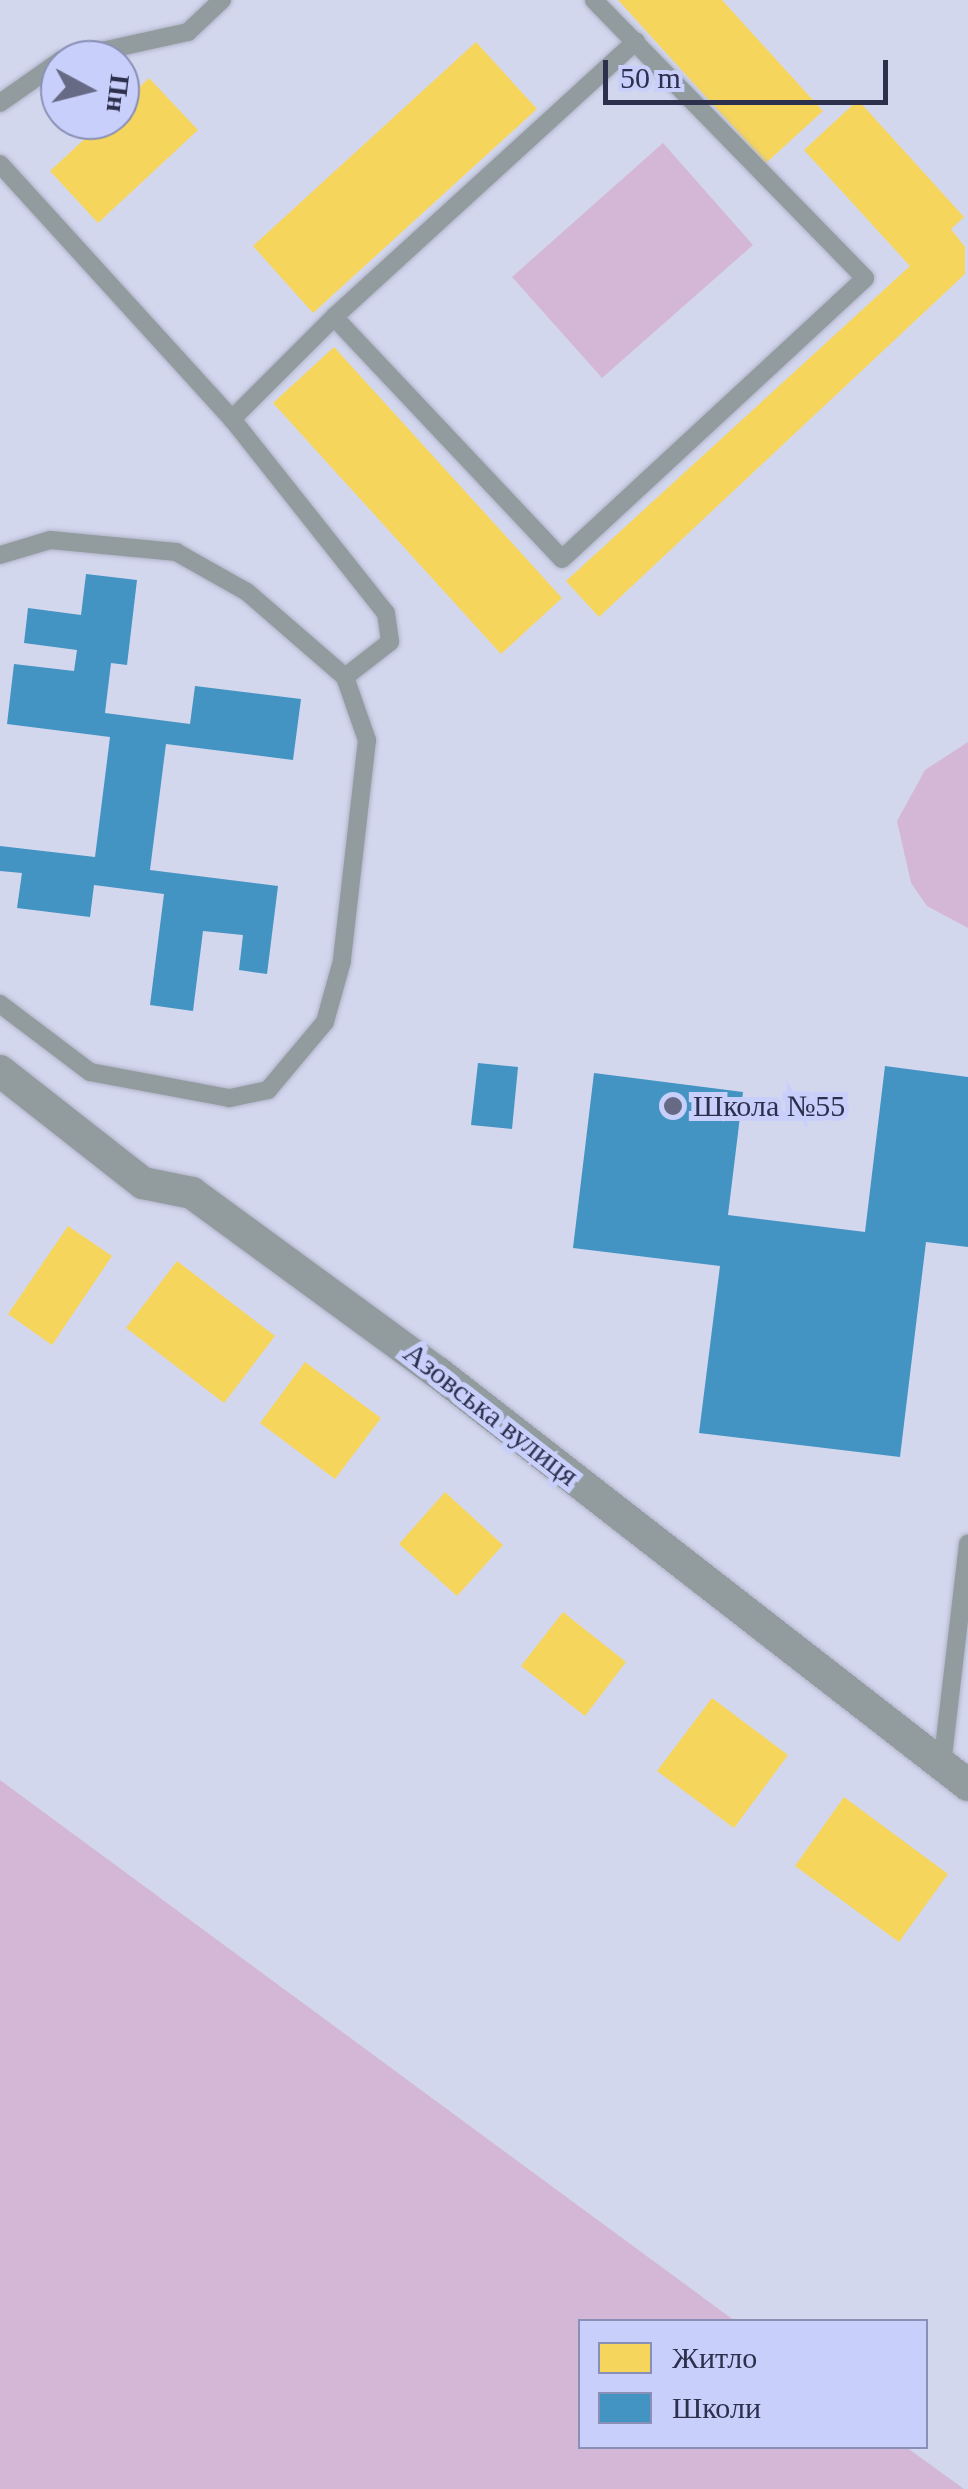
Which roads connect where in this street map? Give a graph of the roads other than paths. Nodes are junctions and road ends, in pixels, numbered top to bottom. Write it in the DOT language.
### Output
graph roads {
  1 [pos="222,0"];
  2 [pos="594,0"];
  3 [pos="636,41"];
  4 [pos="140,42"];
  5 [pos="40,74"];
  6 [pos="0,103"];
  7 [pos="0,164"];
  8 [pos="334,317"];
  9 [pos="232,418"];
  10 [pos="0,555"];
  11 [pos="344,678"];
  12 [pos="0,1004"];
  13 [pos="0,1071"];
  14 [pos="968,1544"];
  15 [pos="955,1775"];
  1 -- 4 [label="lane"];
  2 -- 3 [label="lane"];
  3 -- 8 [label="lane"];
  3 -- 8 [label="lane"];
  5 -- 6 [label="lane"];
  7 -- 9 [label="lane"];
  8 -- 9 [label="lane"];
  9 -- 11 [label="lane"];
  10 -- 11 [label="lane"];
  11 -- 12 [label="lane"];
  13 -- 15 [label="street, Азовська вулиця"];
  14 -- 15 [label="lane"];
}
